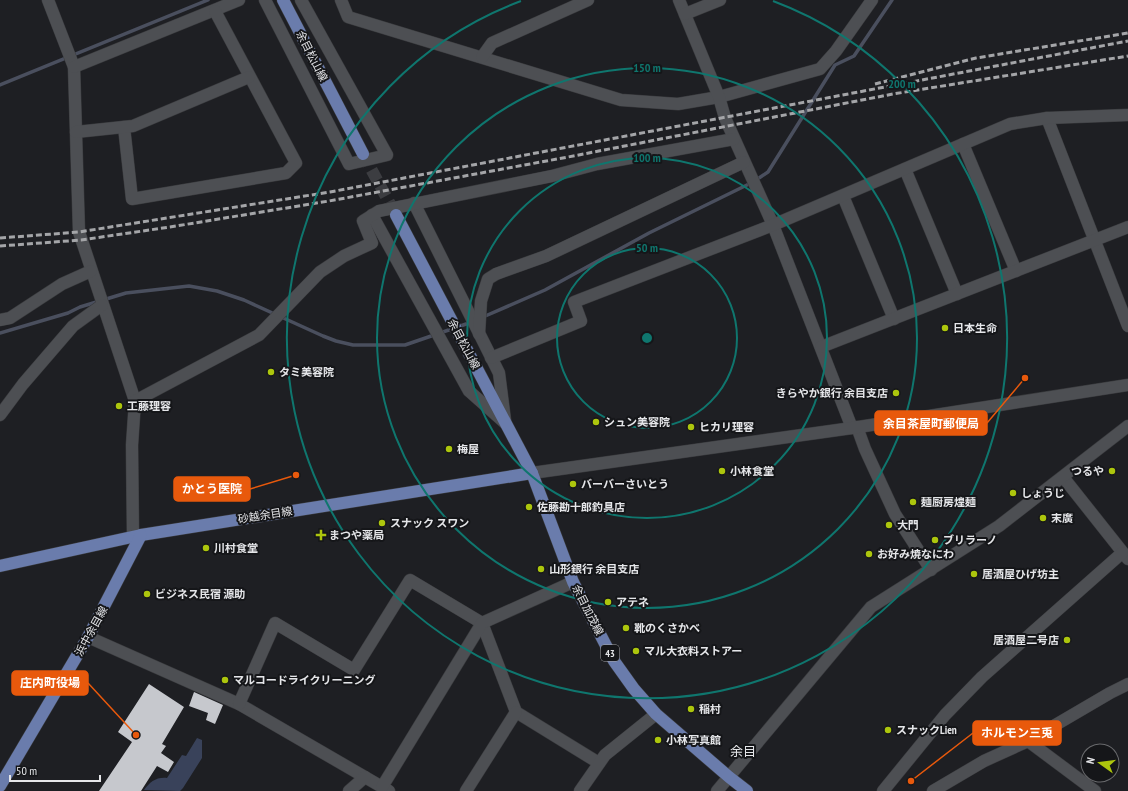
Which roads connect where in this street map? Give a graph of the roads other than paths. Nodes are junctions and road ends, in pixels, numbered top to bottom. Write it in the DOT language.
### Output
graph roads {
  1 [pos="48,0"];
  2 [pos="239,0"];
  3 [pos="265,0"];
  4 [pos="284,0"];
  5 [pos="301,0"];
  6 [pos="341,0"];
  7 [pos="588,0"];
  8 [pos="679,0"];
  9 [pos="720,0"];
  10 [pos="872,0"];
  11 [pos="569,4"];
  12 [pos="215,11"];
  13 [pos="685,14"];
  14 [pos="482,57"];
  15 [pos="74,67"];
  16 [pos="249,77"];
  17 [pos="719,96"];
  18 [pos="1128,115"];
  19 [pos="1047,118"];
  20 [pos="124,127"];
  21 [pos="76,132"];
  22 [pos="734,139"];
  23 [pos="963,144"];
  24 [pos="363,154"];
  25 [pos="744,162"];
  26 [pos="905,169"];
  27 [pos="843,196"];
  28 [pos="414,203"];
  29 [pos="372,215"];
  30 [pos="396,215"];
  31 [pos="773,226"];
  32 [pos="1128,227"];
  33 [pos="1094,241"];
  34 [pos="1016,271"];
  35 [pos="91,272"];
  36 [pos="957,294"];
  37 [pos="102,305"];
  38 [pos="894,319"];
  39 [pos="0,320"];
  40 [pos="1128,326"];
  41 [pos="479,334"];
  42 [pos="821,347"];
  43 [pos="491,358"];
  44 [pos="1128,384"];
  45 [pos="135,401"];
  46 [pos="0,415"];
  47 [pos="506,424"];
  48 [pos="1128,426"];
  49 [pos="855,428"];
  50 [pos="532,473"];
  51 [pos="1063,477"];
  52 [pos="137,536"];
  53 [pos="1125,556"];
  54 [pos="0,566"];
  55 [pos="932,570"];
  56 [pos="573,582"];
  57 [pos="482,623"];
  58 [pos="88,637"];
  59 [pos="1128,684"];
  60 [pos="239,704"];
  61 [pos="516,712"];
  62 [pos="656,714"];
  63 [pos="1028,740"];
  64 [pos="599,763"];
  65 [pos="365,777"];
  66 [pos="729,777"];
  67 [pos="0,786"];
  68 [pos="386,789"];
  69 [pos="349,791"];
  70 [pos="466,791"];
  71 [pos="580,791"];
  72 [pos="717,791"];
  73 [pos="748,791"];
  74 [pos="883,791"];
  75 [pos="934,791"];
  76 [pos="1095,791"];
  1 -- 15 [label="street"];
  2 -- 12 [label="street"];
  3 -- 5 [label="street"];
  4 -- 24 [label="main road, 余目松山線"];
  6 -- 14 [label="street"];
  7 -- 11 [label="street"];
  8 -- 13 [label="street"];
  9 -- 13 [label="street"];
  10 -- 17 [label="street"];
  11 -- 14 [label="street"];
  12 -- 15 [label="street"];
  12 -- 16 [label="street"];
  13 -- 17 [label="street"];
  14 -- 17 [label="street"];
  15 -- 21 [label="street"];
  16 -- 20 [label="street"];
  16 -- 20 [label="street"];
  17 -- 22 [label="street"];
  18 -- 19 [label="street"];
  19 -- 23 [label="street"];
  19 -- 33 [label="street"];
  20 -- 21 [label="street"];
  21 -- 35 [label="street"];
  22 -- 25 [label="street"];
  22 -- 28 [label="street"];
  23 -- 26 [label="street"];
  23 -- 34 [label="street"];
  25 -- 31 [label="street"];
  25 -- 41 [label="street"];
  26 -- 27 [label="street"];
  26 -- 36 [label="street"];
  27 -- 31 [label="street"];
  27 -- 38 [label="street"];
  28 -- 29 [label="street"];
  28 -- 41 [label="street"];
  29 -- 45 [label="street"];
  29 -- 47 [label="street"];
  30 -- 47 [label="main road, 余目松山線"];
  31 -- 42 [label="street"];
  31 -- 43 [label="street"];
  32 -- 33 [label="street"];
  33 -- 34 [label="street"];
  33 -- 40 [label="street"];
  34 -- 36 [label="street"];
  35 -- 37 [label="street"];
  35 -- 39 [label="street"];
  36 -- 38 [label="street"];
  37 -- 45 [label="street"];
  37 -- 46 [label="street"];
  38 -- 42 [label="street"];
  41 -- 43 [label="street"];
  42 -- 49 [label="street"];
  43 -- 47 [label="street"];
  44 -- 49 [label="street"];
  45 -- 52 [label="street"];
  47 -- 50 [label="main road, 余目松山線"];
  48 -- 51 [label="street"];
  49 -- 50 [label="street"];
  49 -- 55 [label="street"];
  50 -- 52 [label="main road, 砂越余目線"];
  50 -- 56 [label="main road, 余目加茂線 / 43"];
  51 -- 53 [label="street"];
  51 -- 55 [label="street"];
  52 -- 54 [label="main road, 砂越余目線"];
  52 -- 58 [label="main road, 浜中余目線"];
  53 -- 74 [label="street"];
  55 -- 66 [label="street"];
  56 -- 57 [label="street"];
  56 -- 62 [label="main road, 余目加茂線 / 43"];
  57 -- 60 [label="street"];
  57 -- 61 [label="street"];
  57 -- 68 [label="street"];
  58 -- 60 [label="street"];
  58 -- 67 [label="main road, 浜中余目線"];
  59 -- 63 [label="street"];
  60 -- 65 [label="street"];
  61 -- 64 [label="street"];
  61 -- 70 [label="street"];
  62 -- 64 [label="street"];
  62 -- 66 [label="main road, 余目加茂線 / 43"];
  63 -- 75 [label="street"];
  63 -- 76 [label="street"];
  64 -- 71 [label="street"];
  65 -- 68 [label="street"];
  65 -- 69 [label="street"];
  66 -- 72 [label="street"];
  66 -- 73 [label="main road, 余目加茂線 / 43"];
}
